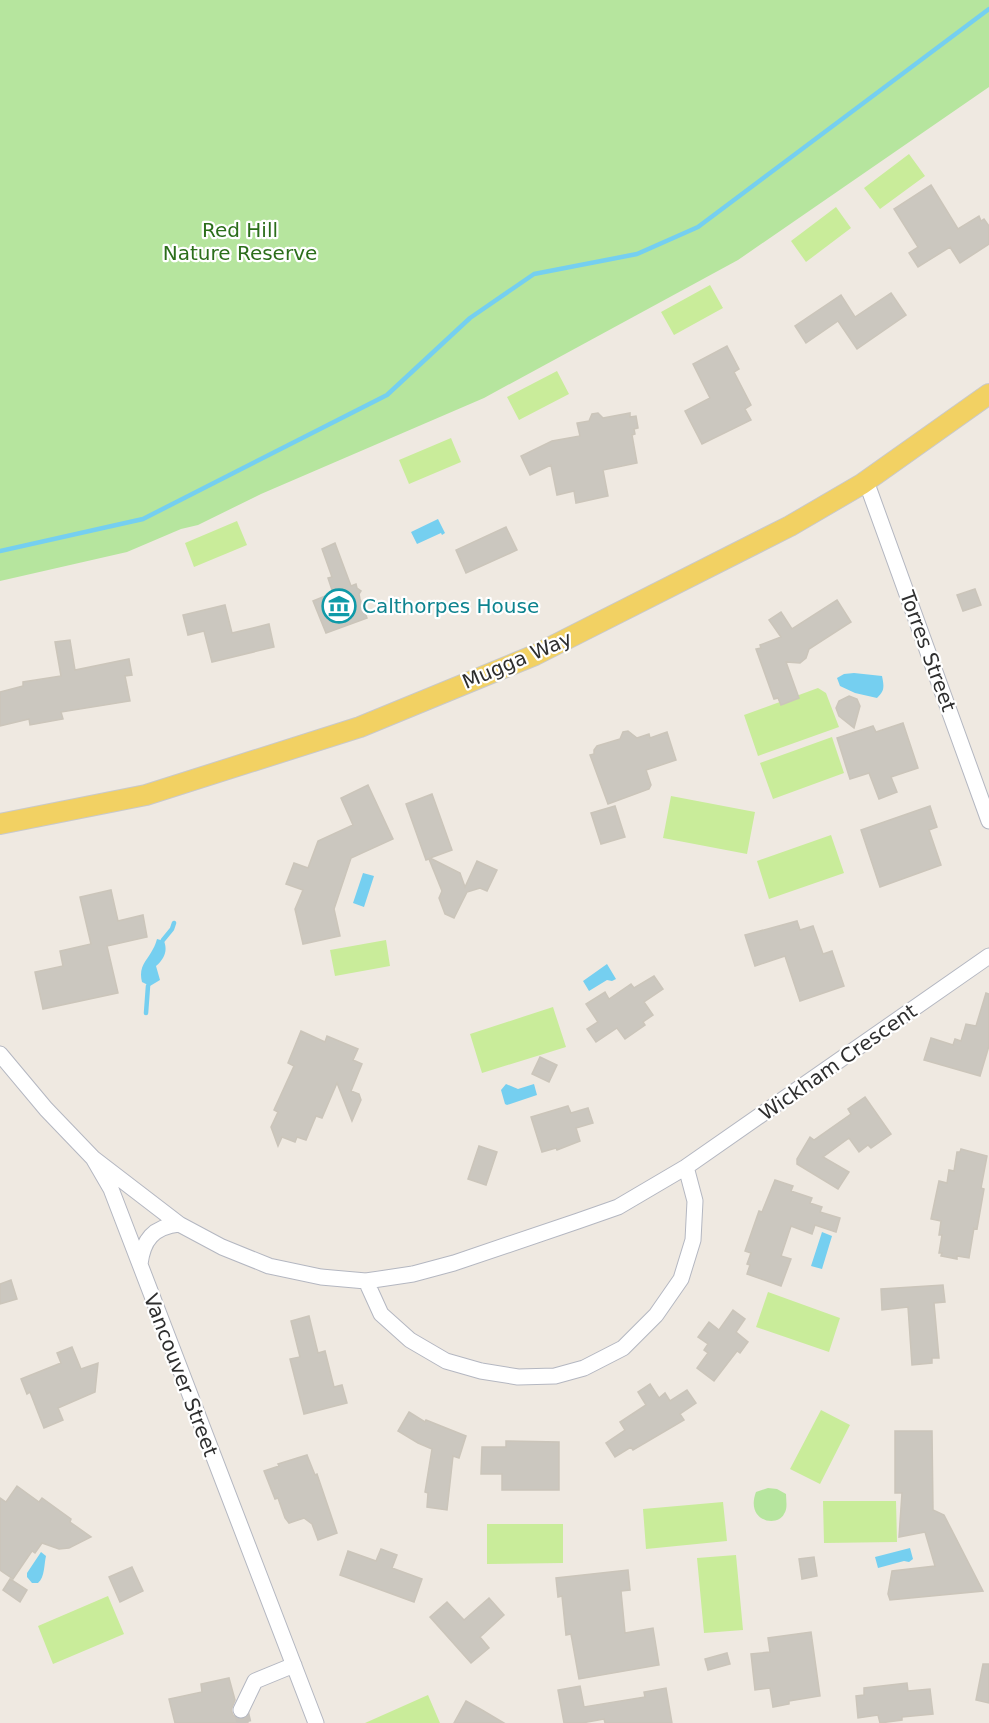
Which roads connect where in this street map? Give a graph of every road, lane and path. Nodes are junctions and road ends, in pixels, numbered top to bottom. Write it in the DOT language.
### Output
graph roads {
  1 [pos="989,394"];
  2 [pos="866,481"];
  3 [pos="989,821"];
  4 [pos="0,824"];
  5 [pos="989,956"];
  6 [pos="0,1054"];
  7 [pos="93,1158"];
  8 [pos="686,1167"];
  9 [pos="179,1224"];
  10 [pos="140,1267"];
  11 [pos="366,1281"];
  12 [pos="294,1665"];
  13 [pos="241,1710"];
  14 [pos="316,1723"];
  1 -- 2 [label="main road, Mugga Way"];
  2 -- 3 [label="street, Torres Street"];
  2 -- 4 [label="main road, Mugga Way"];
  5 -- 8 [label="street, Wickham Crescent"];
  6 -- 7 [label="street, Vancouver Street"];
  7 -- 9 [label="street, Wickham Crescent"];
  7 -- 10 [label="street, Vancouver Street"];
  8 -- 11 [label="street, Wickham Crescent"];
  8 -- 11 [label="street"];
  9 -- 10 [label="street"];
  9 -- 11 [label="street, Wickham Crescent"];
  10 -- 12 [label="street, Vancouver Street"];
  12 -- 13 [label="street"];
  12 -- 14 [label="street, Vancouver Street"];
}
